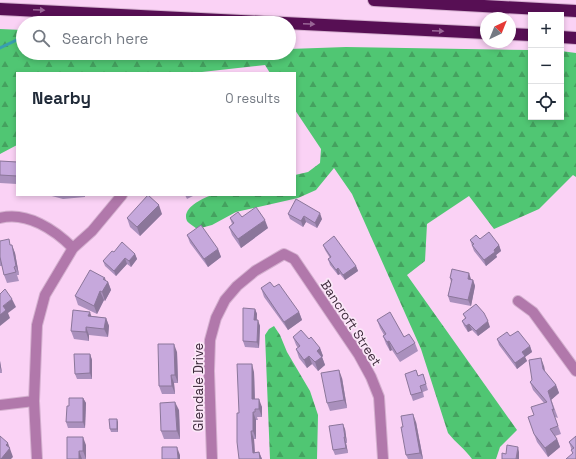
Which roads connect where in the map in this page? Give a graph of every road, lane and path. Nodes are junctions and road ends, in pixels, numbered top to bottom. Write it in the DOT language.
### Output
graph roads {
  1 [pos="374,0"];
  2 [pos="0,8"];
  3 [pos="576,10"];
  4 [pos="156,16"];
  5 [pos="296,23"];
  6 [pos="480,33"];
  7 [pos="516,34"];
  8 [pos="528,35"];
  9 [pos="564,37"];
  10 [pos="576,38"];
  11 [pos="121,196"];
  12 [pos="0,218"];
  13 [pos="73,248"];
  14 [pos="287,256"];
  15 [pos="518,301"];
  16 [pos="576,371"];
  17 [pos="34,401"];
  18 [pos="0,405"];
  19 [pos="37,459"];
  20 [pos="212,459"];
  21 [pos="383,459"];
  1 -- 3 [label="highway"];
  2 -- 4 [label="highway, one-way"];
  5 -- 6 [label="highway, one-way"];
  7 -- 8 [label="highway"];
  9 -- 10 [label="highway"];
  11 -- 13 [label="street"];
  12 -- 13 [label="street"];
  13 -- 17 [label="street"];
  14 -- 20 [label="street, Glendale Drive"];
  14 -- 21 [label="street, Bancroft Street"];
  15 -- 16 [label="street"];
  17 -- 18 [label="street"];
  17 -- 19 [label="street"];
}
